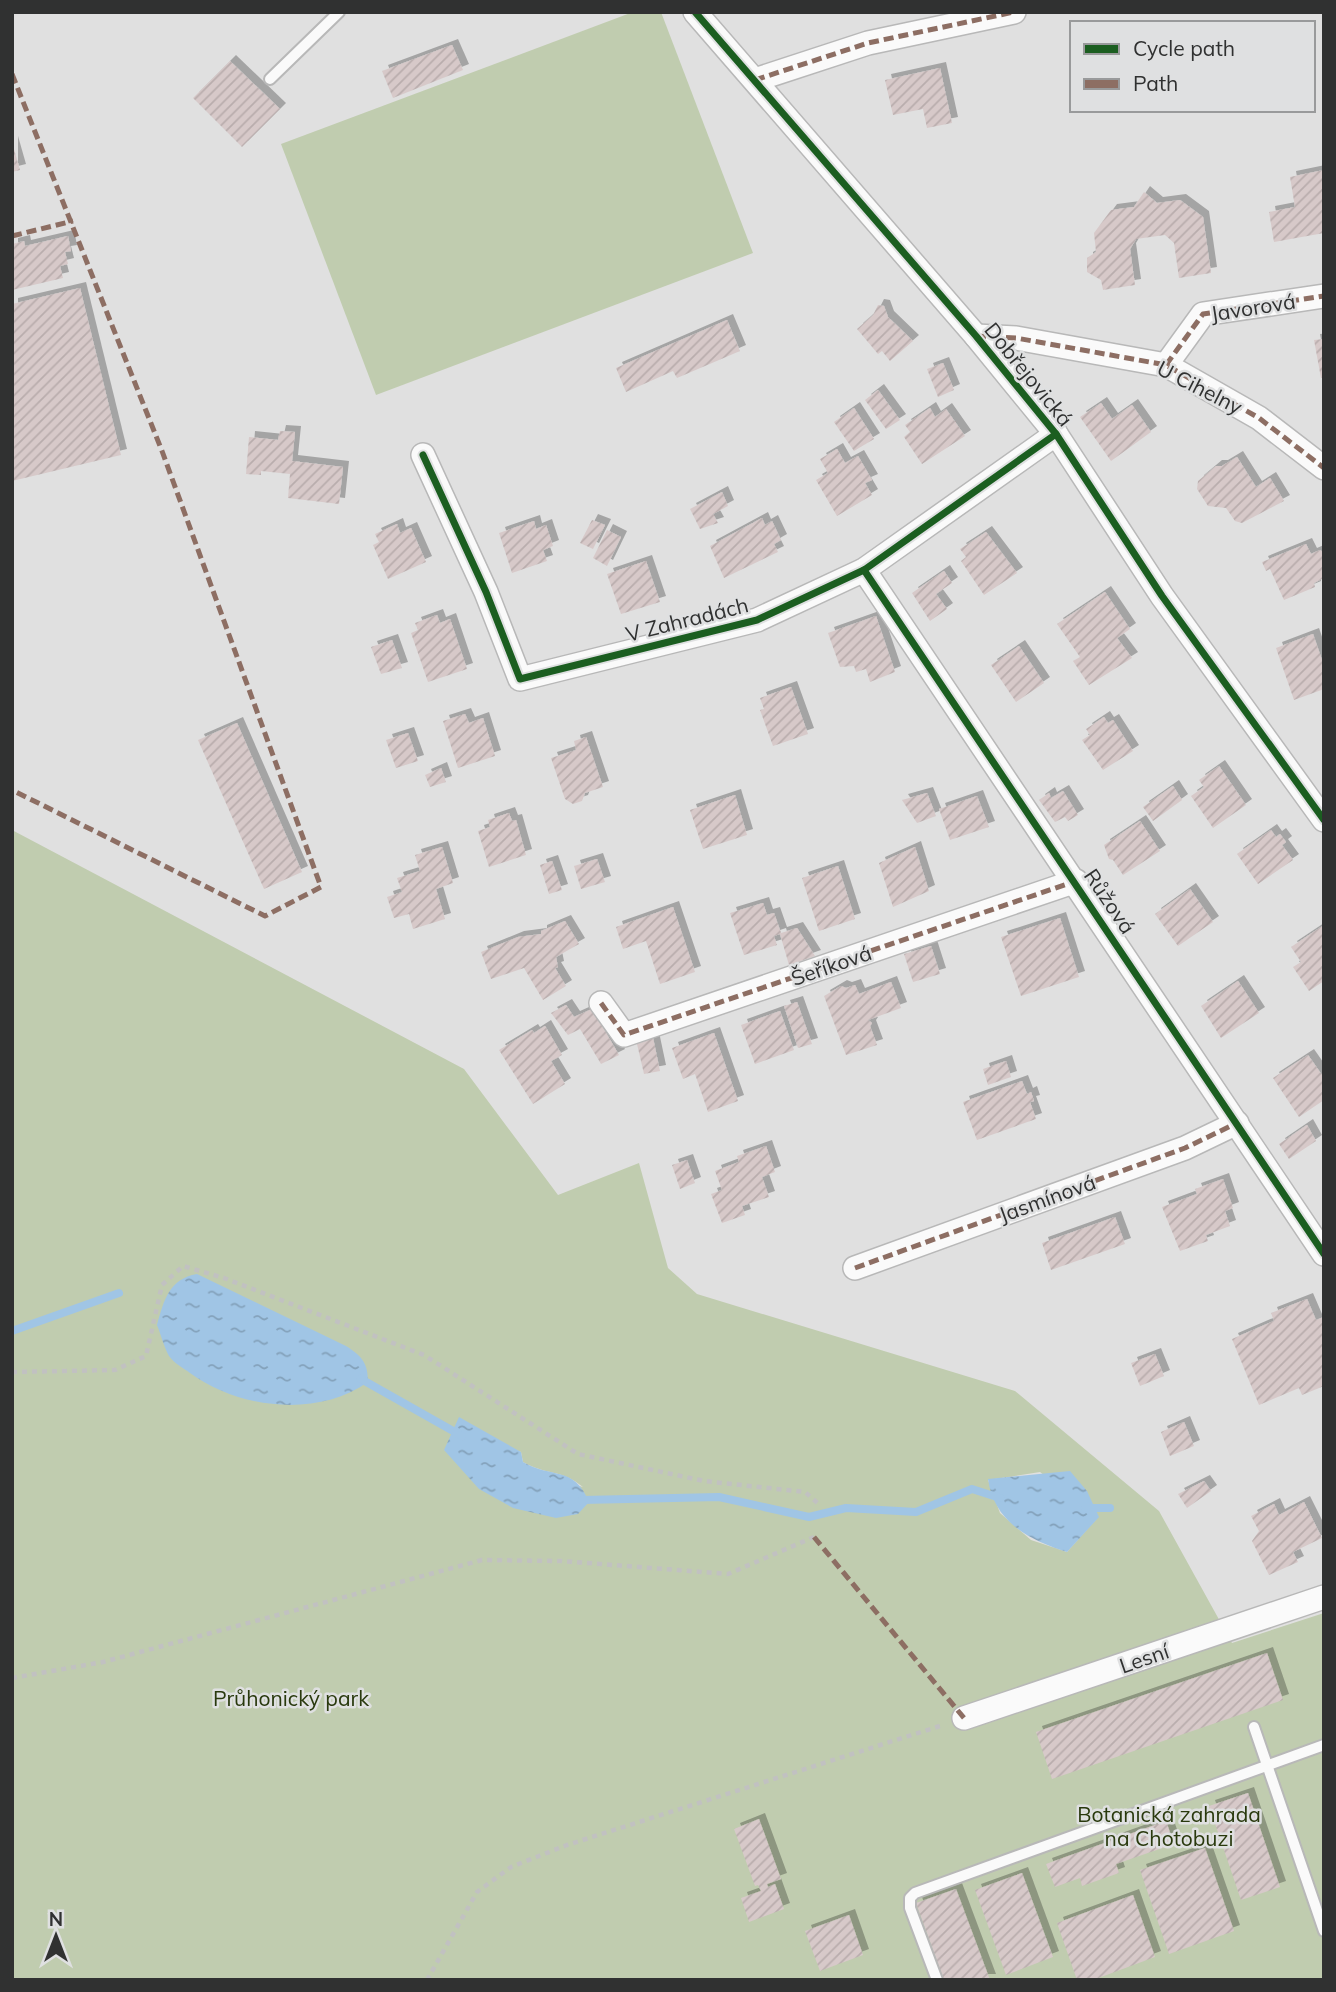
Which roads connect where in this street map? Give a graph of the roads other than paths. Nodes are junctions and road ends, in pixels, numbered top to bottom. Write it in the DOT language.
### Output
graph roads {
  1 [pos="339,12"];
  2 [pos="695,12"];
  3 [pos="1014,12"];
  4 [pos="270,79"];
  5 [pos="755,80"];
  6 [pos="1324,296"];
  7 [pos="976,336"];
  8 [pos="1166,365"];
  9 [pos="1056,434"];
  10 [pos="423,455"];
  11 [pos="1324,468"];
  12 [pos="864,570"];
  13 [pos="1324,821"];
  14 [pos="1076,881"];
  15 [pos="601,1003"];
  16 [pos="1237,1123"];
  17 [pos="1324,1254"];
  18 [pos="855,1268"];
  19 [pos="1324,1597"];
  20 [pos="964,1718"];
  21 [pos="1254,1727"];
  22 [pos="1324,1745"];
  23 [pos="1268,1765"];
  24 [pos="1324,1931"];
  25 [pos="937,1980"];
  1 -- 4 [label="lane"];
  2 -- 5 [label="street, Dobřejovická"];
  3 -- 5 [label="street"];
  5 -- 7 [label="street, Dobřejovická"];
  6 -- 8 [label="street, Javorová"];
  7 -- 8 [label="street, U Cihelny"];
  7 -- 9 [label="street, Dobřejovická"];
  8 -- 11 [label="street, U Cihelny"];
  9 -- 12 [label="street, V Zahradách"];
  9 -- 13 [label="street, Dobřejovická"];
  10 -- 12 [label="street, V Zahradách"];
  12 -- 14 [label="street, Růžová"];
  14 -- 15 [label="street, Šeříková"];
  14 -- 16 [label="street, Růžová"];
  16 -- 17 [label="street, Růžová"];
  16 -- 18 [label="street, Jasmínová"];
  19 -- 20 [label="street, Lesní"];
  21 -- 23 [label="lane"];
  22 -- 23 [label="lane"];
  23 -- 24 [label="lane"];
  23 -- 25 [label="lane"];
}
